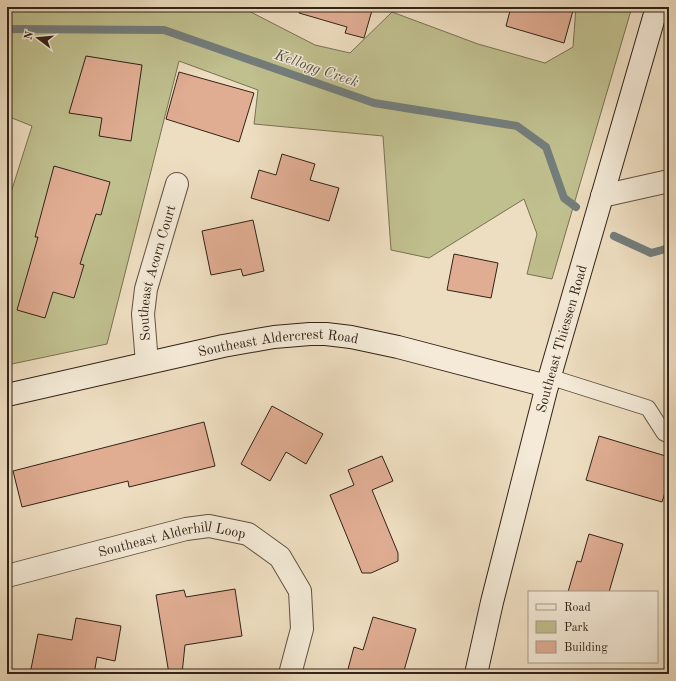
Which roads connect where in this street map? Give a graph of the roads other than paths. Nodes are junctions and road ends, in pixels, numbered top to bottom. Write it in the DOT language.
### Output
graph roads {
  1 [pos="658,7"];
  2 [pos="669,181"];
  3 [pos="177,184"];
  4 [pos="602,196"];
  5 [pos="147,363"];
  6 [pos="549,382"];
  7 [pos="7,395"];
  8 [pos="669,435"];
  9 [pos="7,576"];
  10 [pos="290,674"];
  11 [pos="476,674"];
  1 -- 4 [label="street, Southeast Thiessen Road"];
  2 -- 4 [label="street"];
  3 -- 5 [label="street, Southeast Acorn Court"];
  4 -- 6 [label="street, Southeast Thiessen Road"];
  5 -- 6 [label="street, Southeast Aldercrest Road"];
  5 -- 7 [label="street, Southeast Aldercrest Road"];
  6 -- 8 [label="lane"];
  6 -- 11 [label="street, Southeast Thiessen Road"];
  9 -- 10 [label="street, Southeast Alderhill Loop"];
}
